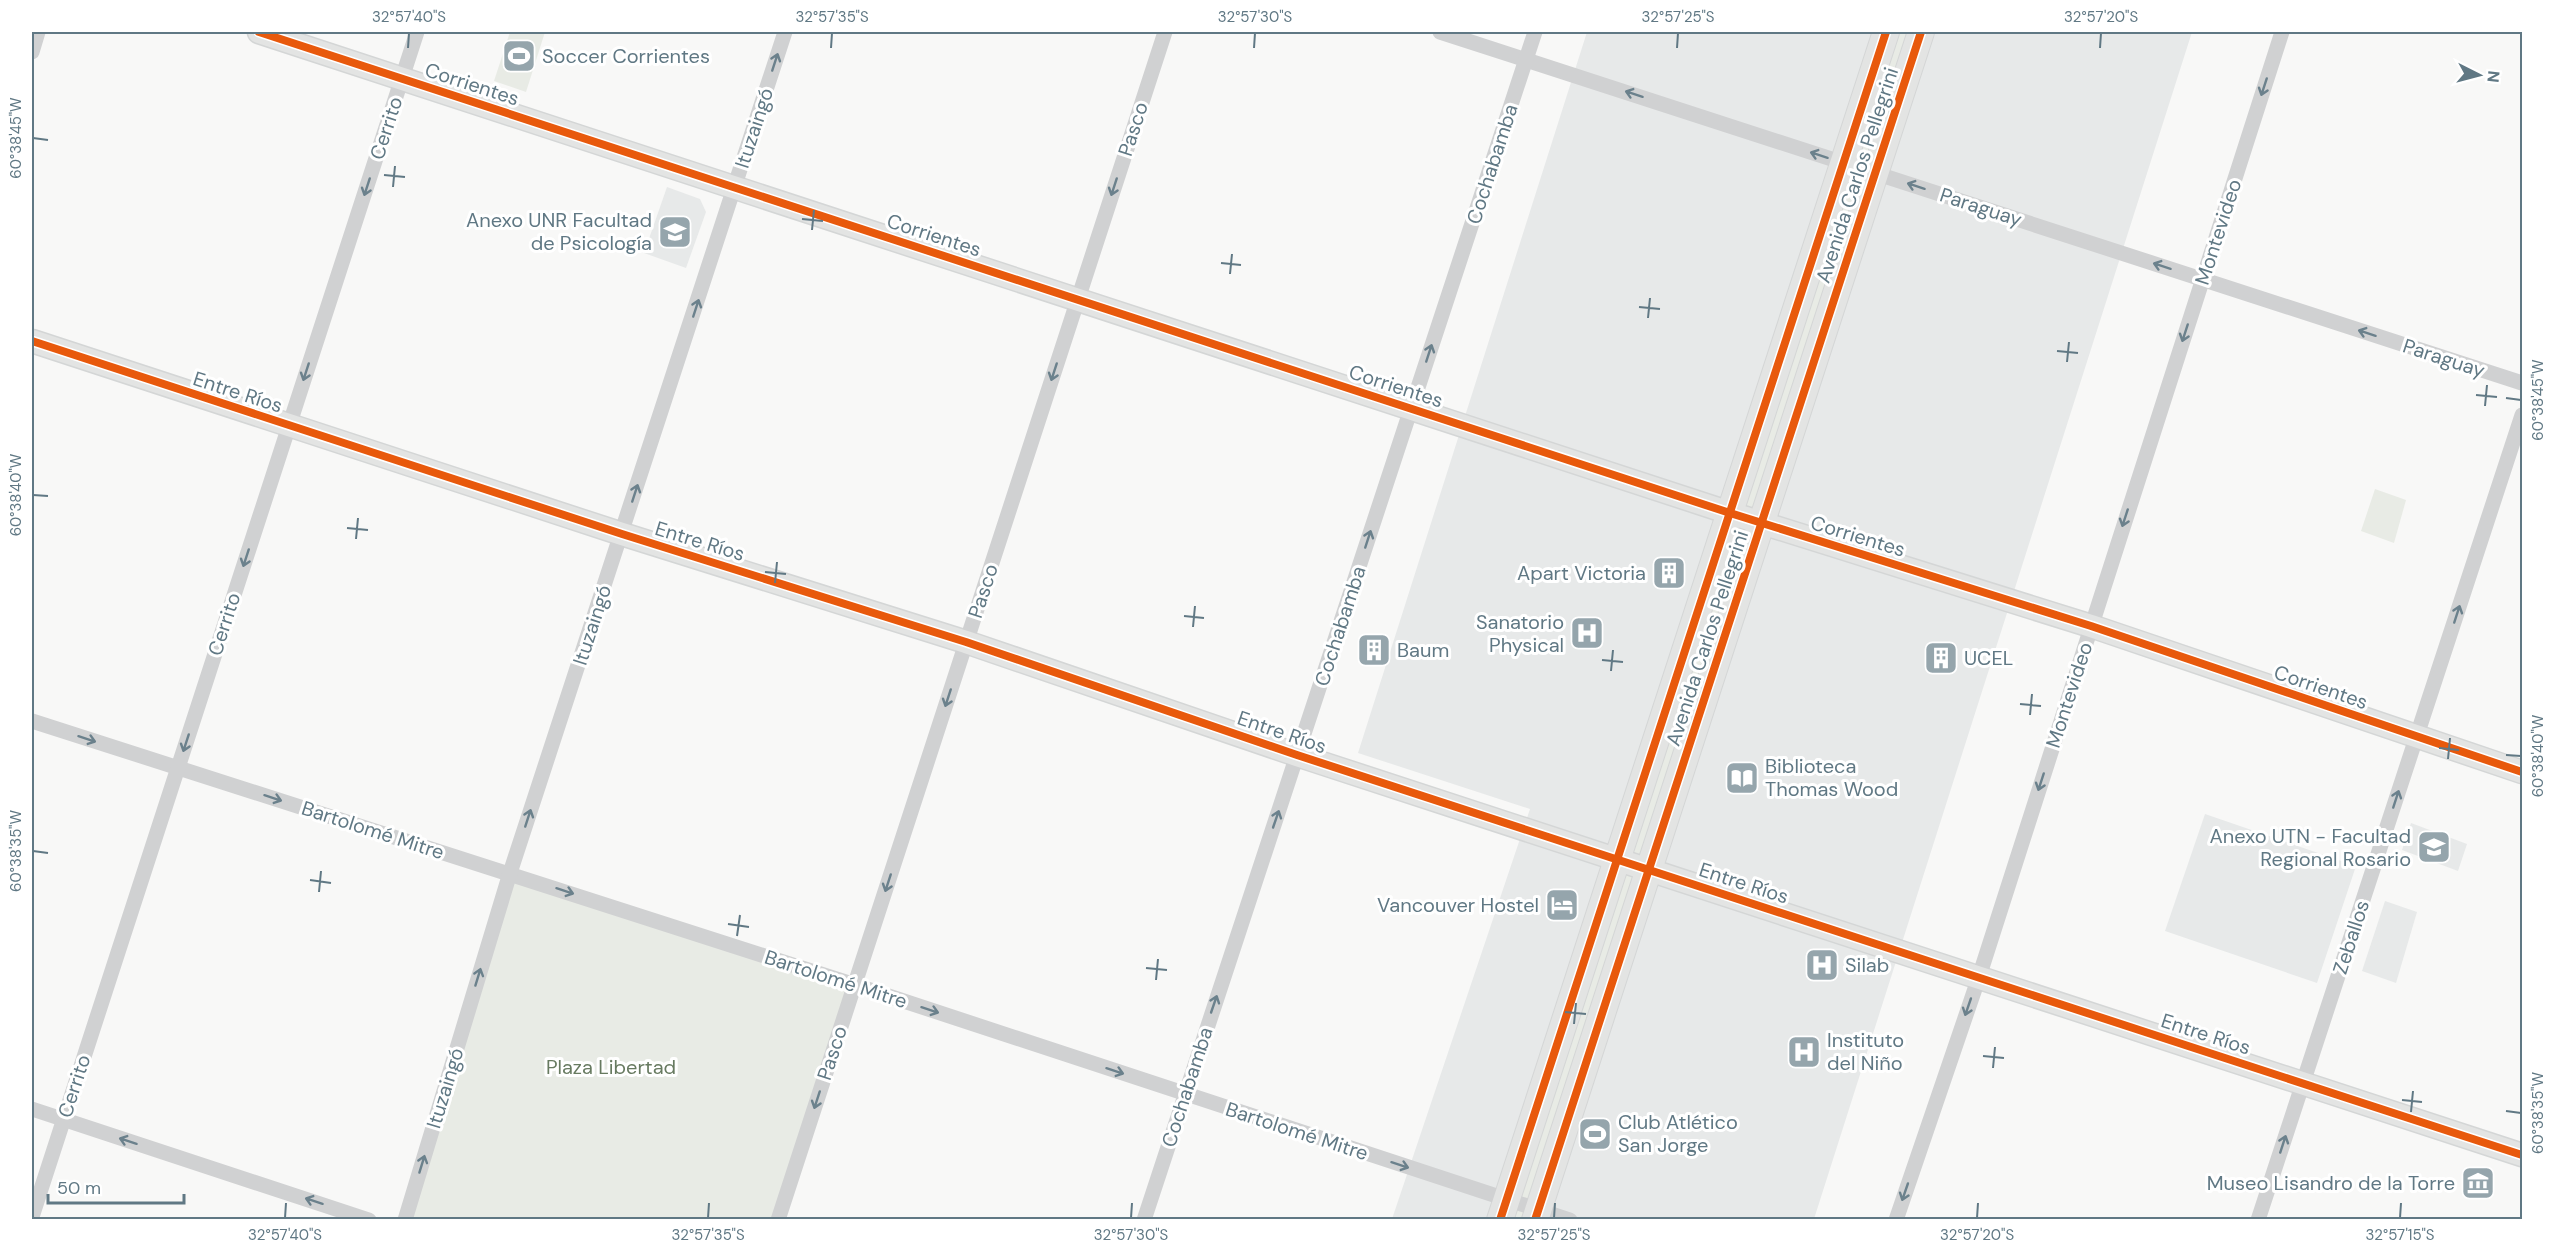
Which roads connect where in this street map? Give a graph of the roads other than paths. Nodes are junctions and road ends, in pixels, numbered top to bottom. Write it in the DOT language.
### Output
graph roads {
  1 [pos="38,32"];
  2 [pos="260,32"];
  3 [pos="417,32"];
  4 [pos="785,32"];
  5 [pos="1165,32"];
  6 [pos="1440,32"];
  7 [pos="1535,32"];
  8 [pos="1886,32"];
  9 [pos="1921,32"];
  10 [pos="2282,32"];
  11 [pos="32,52"];
  12 [pos="1526,59"];
  13 [pos="402,78"];
  14 [pos="1844,163"];
  15 [pos="1875,173"];
  16 [pos="735,187"];
  17 [pos="2202,279"];
  18 [pos="1078,299"];
  19 [pos="32,341"];
  20 [pos="2523,383"];
  21 [pos="1411,409"];
  22 [pos="2523,415"];
  23 [pos="289,425"];
  24 [pos="1730,513"];
  25 [pos="1761,523"];
  26 [pos="622,534"];
  27 [pos="2091,626"];
  28 [pos="966,642"];
  29 [pos="32,721"];
  30 [pos="2416,738"];
  31 [pos="1298,754"];
  32 [pos="178,768"];
  33 [pos="2523,772"];
  34 [pos="1617,859"];
  35 [pos="1649,869"];
  36 [pos="510,873"];
  37 [pos="1979,977"];
  38 [pos="855,984"];
  39 [pos="2303,1083"];
  40 [pos="1184,1094"];
  41 [pos="32,1109"];
  42 [pos="63,1119"];
  43 [pos="2523,1155"];
  44 [pos="1503,1209"];
  45 [pos="1536,1214"];
  46 [pos="32,1217"];
  47 [pos="369,1220"];
  48 [pos="405,1220"];
  49 [pos="777,1220"];
  50 [pos="1144,1220"];
  51 [pos="1570,1220"];
  52 [pos="1896,1220"];
  53 [pos="2258,1220"];
  1 -- 11 [label="street"];
  2 -- 13 [label="main road, Corrientes"];
  3 -- 13 [label="street, Cerrito"];
  16 -- 4 [label="street, Ituzaingó, one-way"];
  5 -- 18 [label="street, Pasco, one-way"];
  6 -- 12 [label="street, Paraguay"];
  7 -- 12 [label="street, Cochabamba"];
  8 -- 14 [label="main road, Avenida Carlos Pellegrini"];
  9 -- 15 [label="main road, Avenida Carlos Pellegrini"];
  10 -- 17 [label="street, Montevideo, one-way"];
  14 -- 12 [label="street, Paraguay, one-way"];
  21 -- 12 [label="street, Cochabamba, one-way"];
  13 -- 16 [label="main road, Corrientes"];
  13 -- 23 [label="street, Cerrito, one-way"];
  14 -- 15 [label="street, Paraguay"];
  14 -- 24 [label="main road, Avenida Carlos Pellegrini"];
  17 -- 15 [label="street, Paraguay, one-way"];
  15 -- 25 [label="main road, Avenida Carlos Pellegrini"];
  16 -- 18 [label="main road, Corrientes"];
  26 -- 16 [label="street, Ituzaingó, one-way"];
  20 -- 17 [label="street, Paraguay, one-way"];
  17 -- 27 [label="street, Montevideo, one-way"];
  18 -- 21 [label="main road, Corrientes"];
  18 -- 28 [label="street, Pasco, one-way"];
  19 -- 23 [label="main road, Entre Ríos"];
  21 -- 24 [label="main road, Corrientes"];
  31 -- 21 [label="street, Cochabamba, one-way"];
  30 -- 22 [label="street, Zeballos, one-way"];
  23 -- 26 [label="main road, Entre Ríos"];
  23 -- 32 [label="street, Cerrito, one-way"];
  24 -- 25 [label="main road, Corrientes"];
  24 -- 34 [label="main road, Avenida Carlos Pellegrini"];
  25 -- 27 [label="main road, Corrientes"];
  25 -- 35 [label="main road, Avenida Carlos Pellegrini"];
  26 -- 28 [label="main road, Entre Ríos"];
  36 -- 26 [label="street, Ituzaingó, one-way"];
  27 -- 30 [label="main road, Corrientes"];
  27 -- 37 [label="street, Montevideo, one-way"];
  28 -- 31 [label="main road, Entre Ríos"];
  28 -- 38 [label="street, Pasco, one-way"];
  29 -- 32 [label="street, Bartolomé Mitre, one-way"];
  30 -- 33 [label="main road, Corrientes"];
  39 -- 30 [label="street, Zeballos, one-way"];
  31 -- 34 [label="main road, Entre Ríos"];
  40 -- 31 [label="street, Cochabamba, one-way"];
  32 -- 36 [label="street, Bartolomé Mitre, one-way"];
  32 -- 42 [label="street, Cerrito"];
  34 -- 35 [label="main road, Entre Ríos"];
  34 -- 44 [label="main road, Avenida Carlos Pellegrini"];
  35 -- 37 [label="main road, Entre Ríos"];
  35 -- 45 [label="main road, Avenida Carlos Pellegrini"];
  36 -- 38 [label="street, Bartolomé Mitre, one-way"];
  48 -- 36 [label="street, Ituzaingó, one-way"];
  37 -- 39 [label="main road, Entre Ríos"];
  37 -- 52 [label="street, Montevideo, one-way"];
  38 -- 40 [label="street, Bartolomé Mitre, one-way"];
  38 -- 49 [label="street, Pasco, one-way"];
  39 -- 43 [label="main road, Entre Ríos"];
  53 -- 39 [label="street, Zeballos, one-way"];
  40 -- 44 [label="street, Bartolomé Mitre, one-way"];
  40 -- 50 [label="street, Cochabamba"];
  41 -- 42 [label="street"];
  42 -- 46 [label="street, Cerrito"];
  47 -- 42 [label="street, one-way"];
  44 -- 45 [label="street, Bartolomé Mitre"];
  45 -- 51 [label="street, Bartolomé Mitre"];
}
